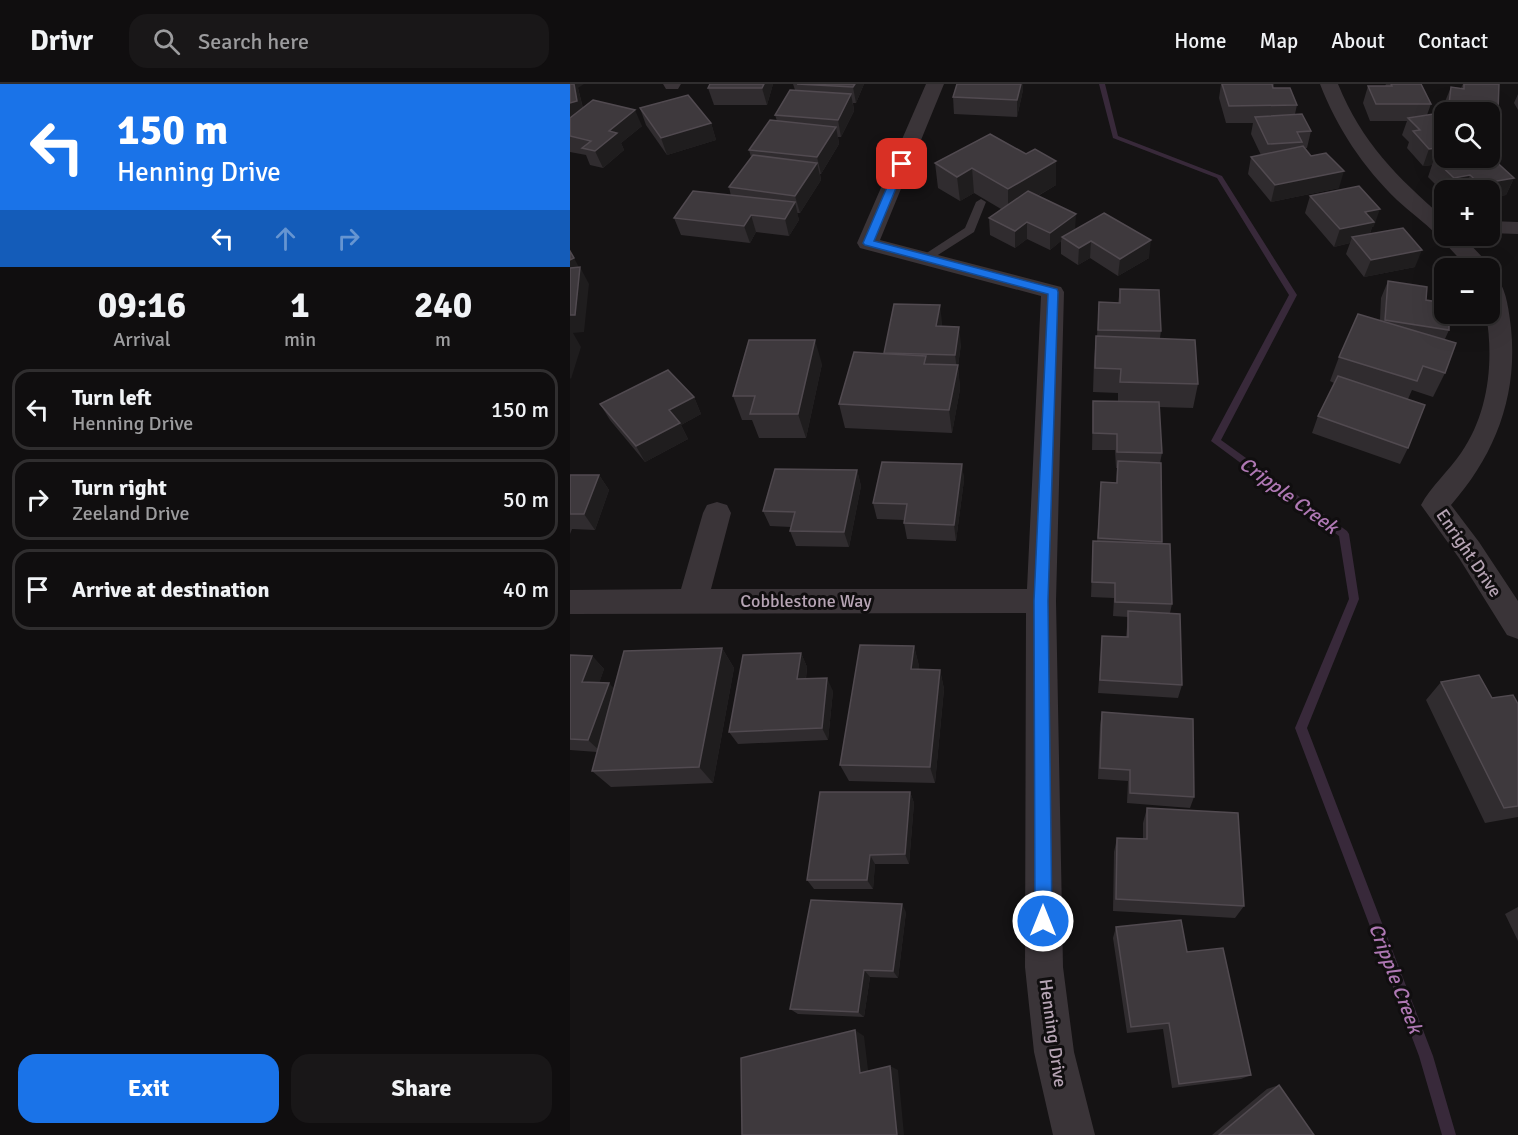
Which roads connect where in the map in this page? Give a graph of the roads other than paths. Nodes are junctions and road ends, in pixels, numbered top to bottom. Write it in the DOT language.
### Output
graph roads {
  1 [pos="935,84"];
  2 [pos="1329,84"];
  3 [pos="981,202"];
  4 [pos="1434,220"];
  5 [pos="1500,227"];
  6 [pos="1518,228"];
  7 [pos="1460,246"];
  8 [pos="926,258"];
  9 [pos="1471,258"];
  10 [pos="1500,308"];
  11 [pos="717,513"];
  12 [pos="693,601"];
  13 [pos="1041,601"];
  14 [pos="570,602"];
  15 [pos="1518,626"];
  16 [pos="1074,1135"];
  1 -- 8 [label="street, Henning Drive"];
  2 -- 4 [label="street"];
  3 -- 8 [label="lane"];
  5 -- 6 [label="street"];
  7 -- 9 [label="street"];
  8 -- 13 [label="street, Henning Drive"];
  10 -- 15 [label="street, Enright Drive"];
  11 -- 12 [label="street"];
  12 -- 13 [label="street, Cobblestone Way"];
  12 -- 14 [label="street, Cobblestone Way"];
  13 -- 16 [label="street, Henning Drive"];
}
